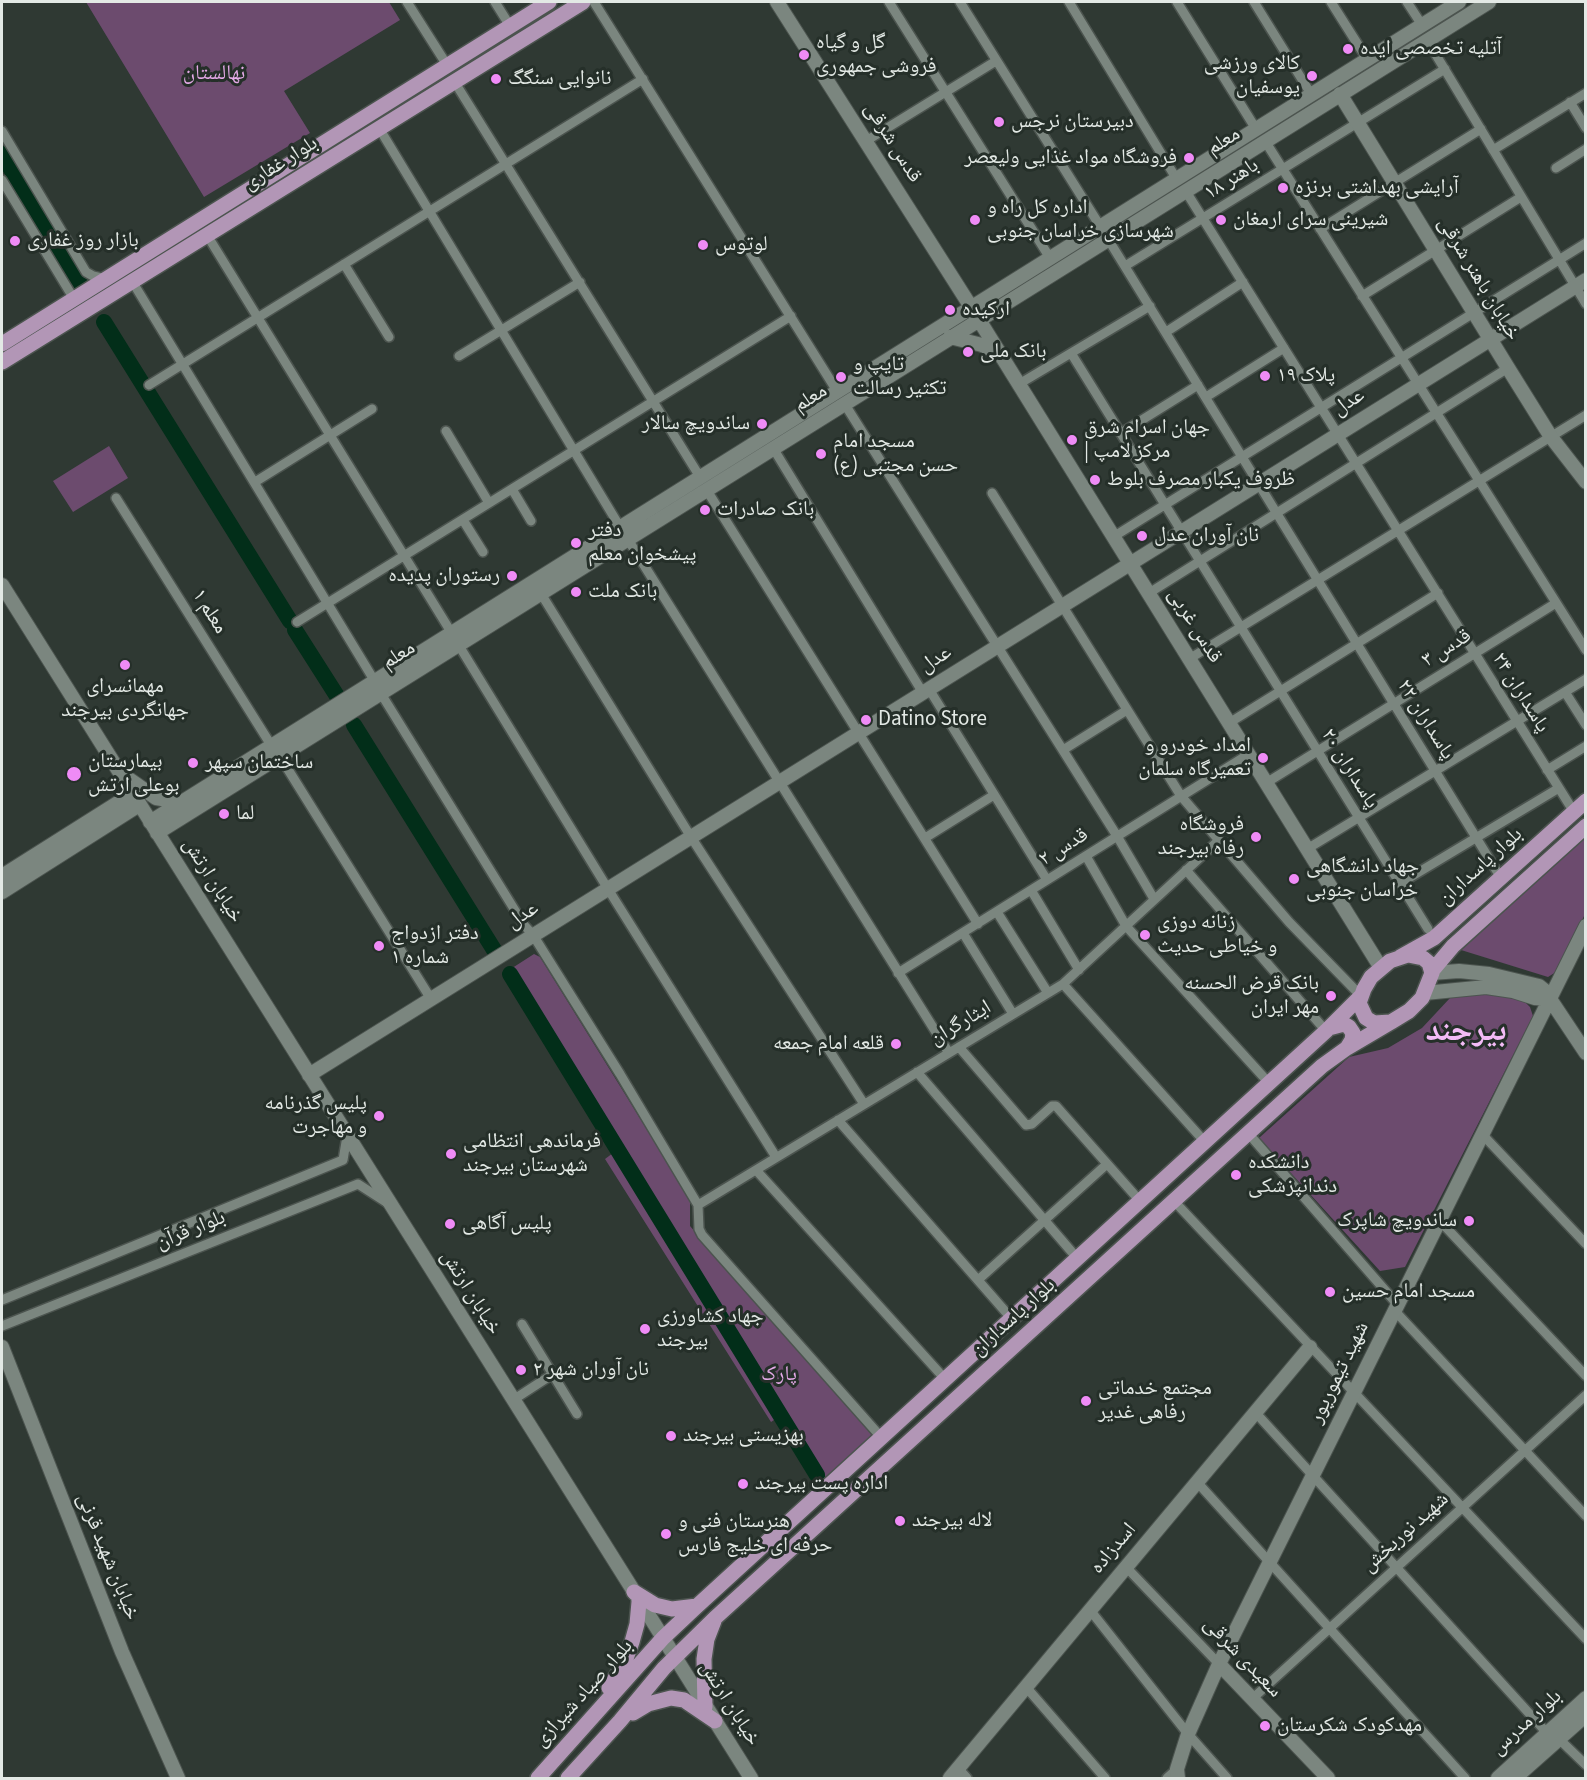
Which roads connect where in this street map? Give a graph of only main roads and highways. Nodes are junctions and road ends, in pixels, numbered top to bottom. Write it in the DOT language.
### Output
graph roads {
  1 [pos="549,2"];
  2 [pos="583,2"];
  3 [pos="2,344"];
  4 [pos="2,362"];
  5 [pos="1580,807"];
  6 [pos="1586,826"];
  7 [pos="1400,957"];
  8 [pos="1432,972"];
  9 [pos="1361,996"];
  10 [pos="1390,1022"];
  11 [pos="1328,1030"];
  12 [pos="1347,1048"];
  13 [pos="697,1606"];
  14 [pos="715,1618"];
  15 [pos="663,1638"];
  16 [pos="675,1658"];
  17 [pos="705,1707"];
  18 [pos="588,1721"];
  19 [pos="620,1721"];
  20 [pos="715,1721"];
  21 [pos="538,1779"];
  22 [pos="568,1779"];
  1 -- 3 [label="main road, بلوار غفاری"];
  2 -- 4 [label="main road, بلوار غفاری"];
  5 -- 7 [label="main road, بلوار پاسداران"];
  6 -- 8 [label="main road, بلوار پاسداران"];
  7 -- 8 [label="main road"];
  7 -- 9 [label="main road"];
  8 -- 10 [label="main road"];
  9 -- 10 [label="main road"];
  9 -- 11 [label="main road, بلوار پاسداران"];
  10 -- 12 [label="main road, بلوار پاسداران"];
  11 -- 12 [label="main road"];
  11 -- 13 [label="main road, بلوار پاسداران"];
  12 -- 14 [label="main road, بلوار پاسداران"];
  13 -- 15 [label="main road, بلوار پاسداران"];
  13 -- 18 [label="main road"];
  14 -- 16 [label="main road, بلوار پاسداران"];
  14 -- 17 [label="main road"];
  15 -- 18 [label="main road, بلوار صیاد شیرازی"];
  16 -- 19 [label="main road, بلوار صیاد شیرازی"];
  18 -- 21 [label="main road, بلوار صیاد شیرازی"];
  19 -- 20 [label="main road"];
  19 -- 22 [label="main road, بلوار صیاد شیرازی"];
}
